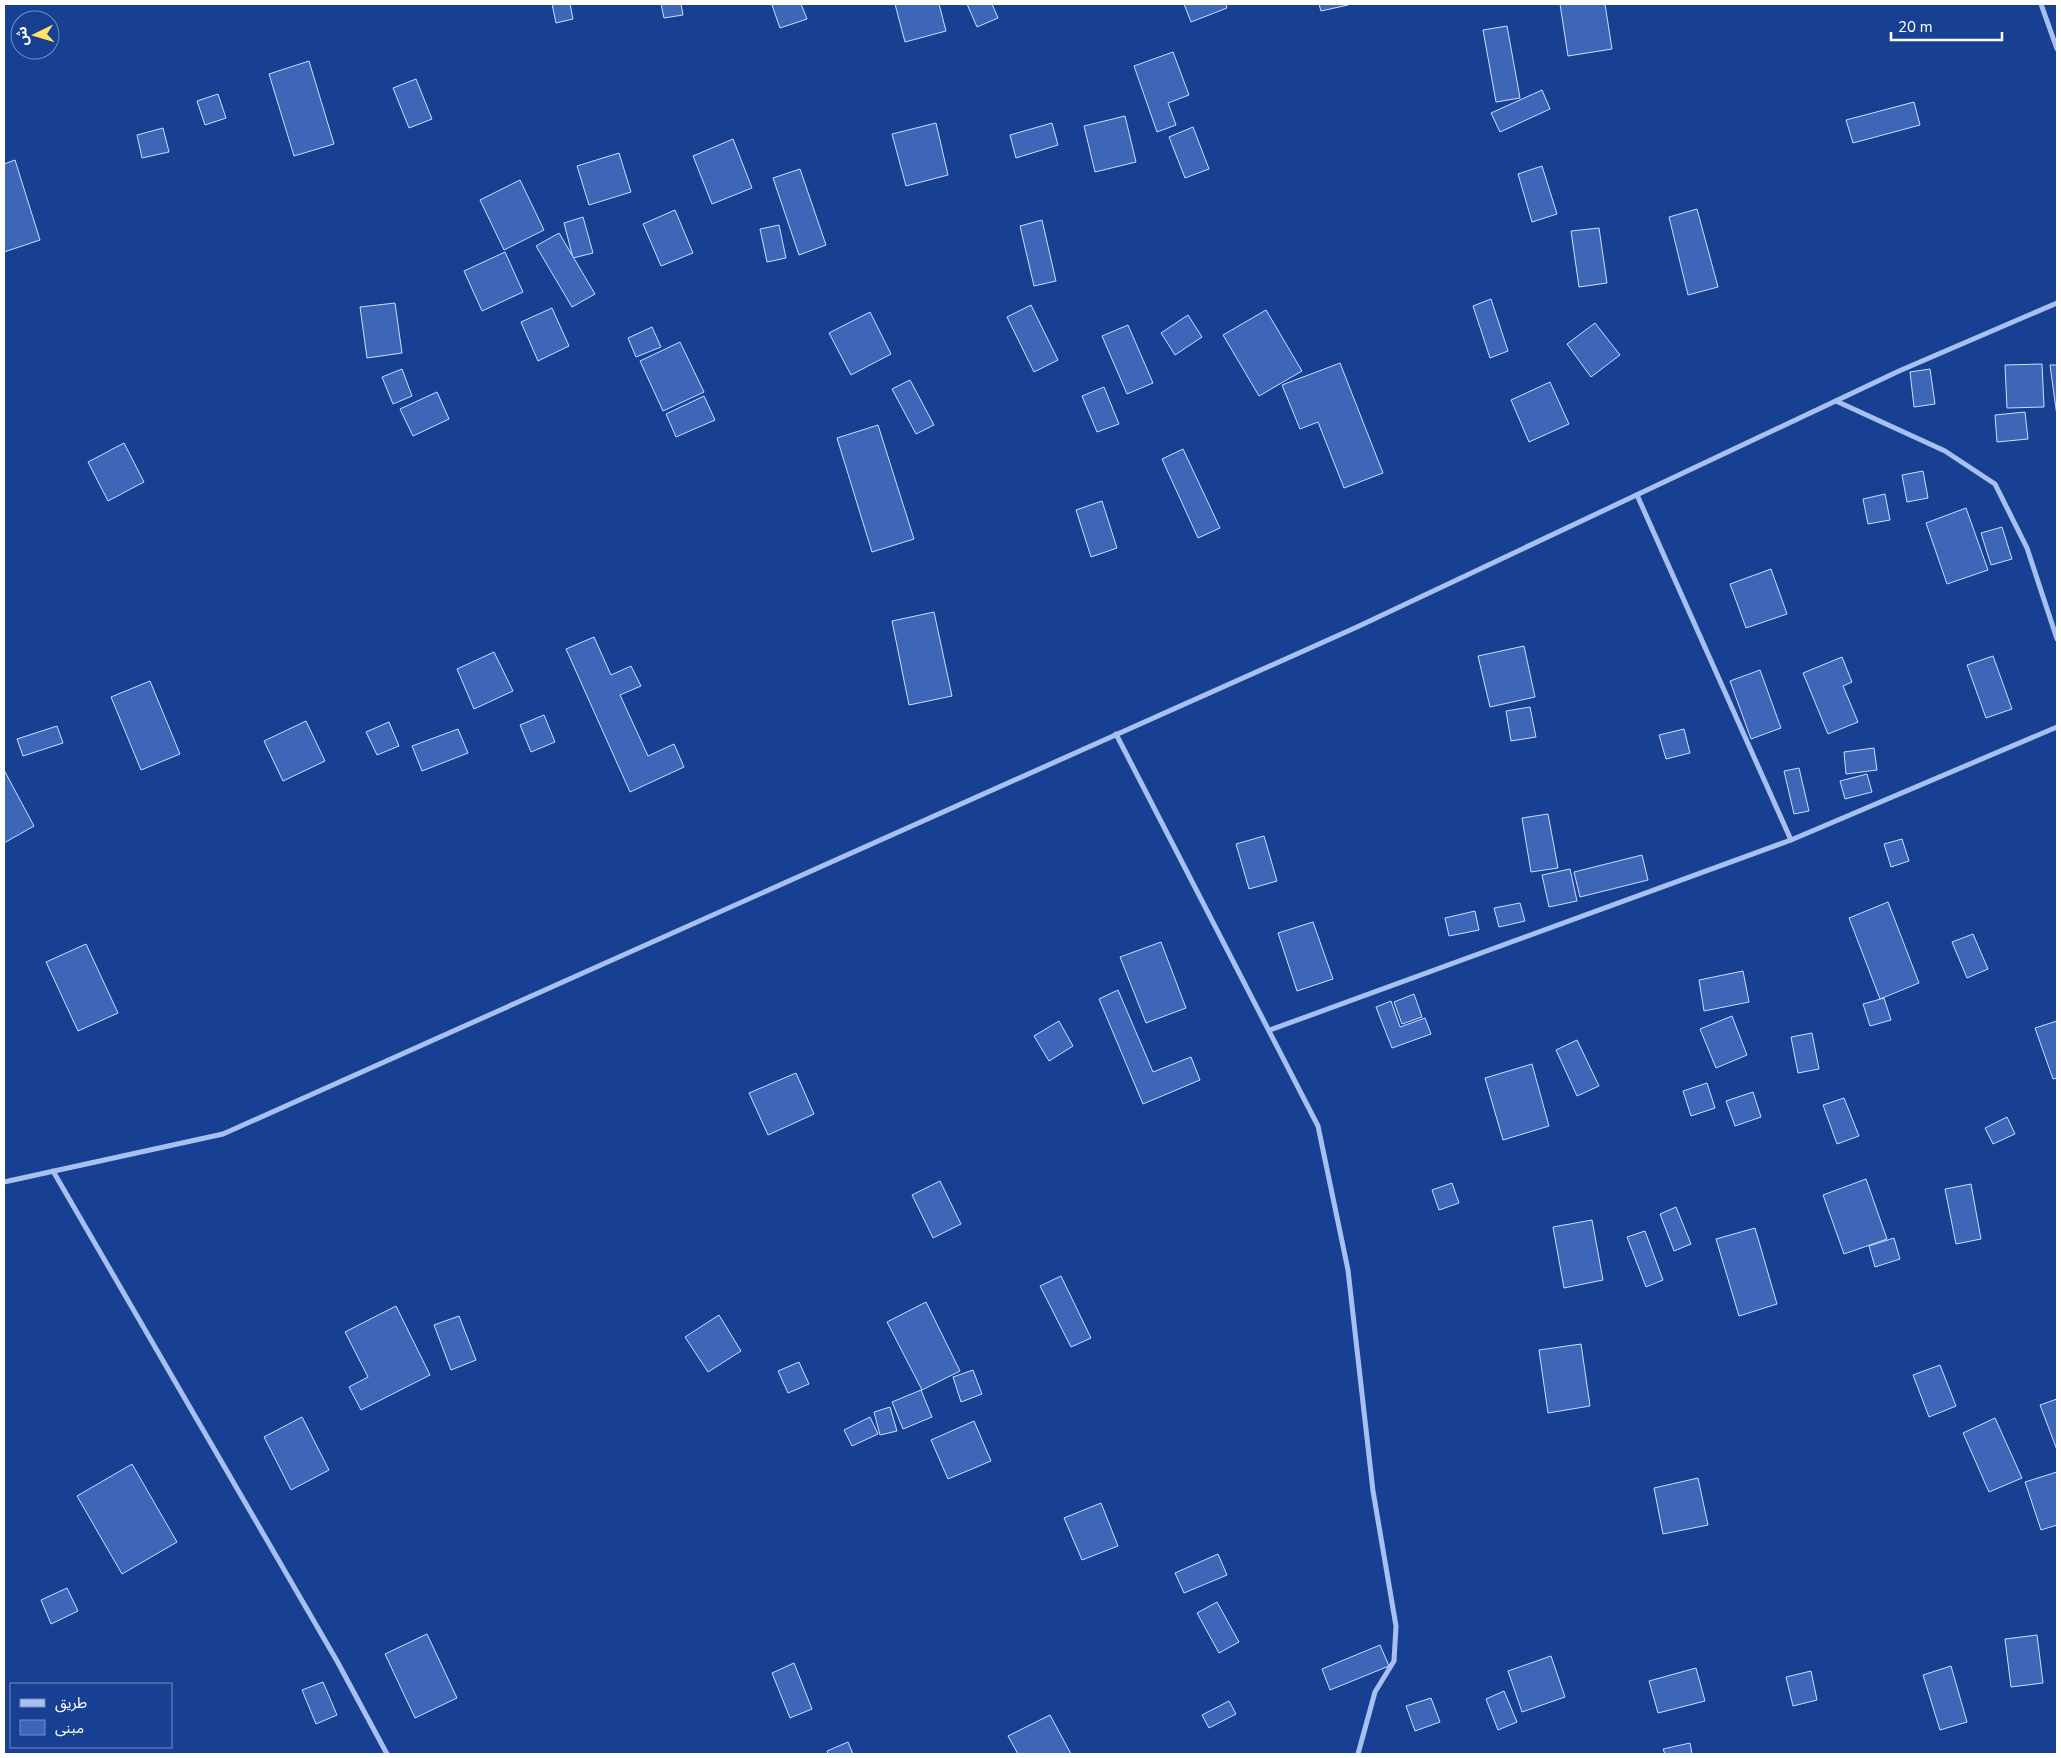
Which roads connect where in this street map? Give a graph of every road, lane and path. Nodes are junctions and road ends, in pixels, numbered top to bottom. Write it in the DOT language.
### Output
graph roads {
  1 [pos="2041,4"];
  2 [pos="2057,49"];
  3 [pos="2057,304"];
  4 [pos="1836,401"];
  5 [pos="1637,495"];
  6 [pos="2057,639"];
  7 [pos="2057,727"];
  8 [pos="1116,734"];
  9 [pos="1791,840"];
  10 [pos="1270,1030"];
  11 [pos="53,1171"];
  12 [pos="4,1182"];
  13 [pos="387,1754"];
  14 [pos="1358,1754"];
  1 -- 2 [label="street"];
  3 -- 4 [label="street"];
  4 -- 5 [label="street"];
  4 -- 6 [label="street"];
  5 -- 8 [label="street"];
  5 -- 9 [label="street"];
  7 -- 9 [label="street"];
  8 -- 10 [label="street"];
  8 -- 11 [label="street"];
  9 -- 10 [label="street"];
  10 -- 14 [label="street"];
  11 -- 12 [label="street"];
  11 -- 13 [label="street"];
}
